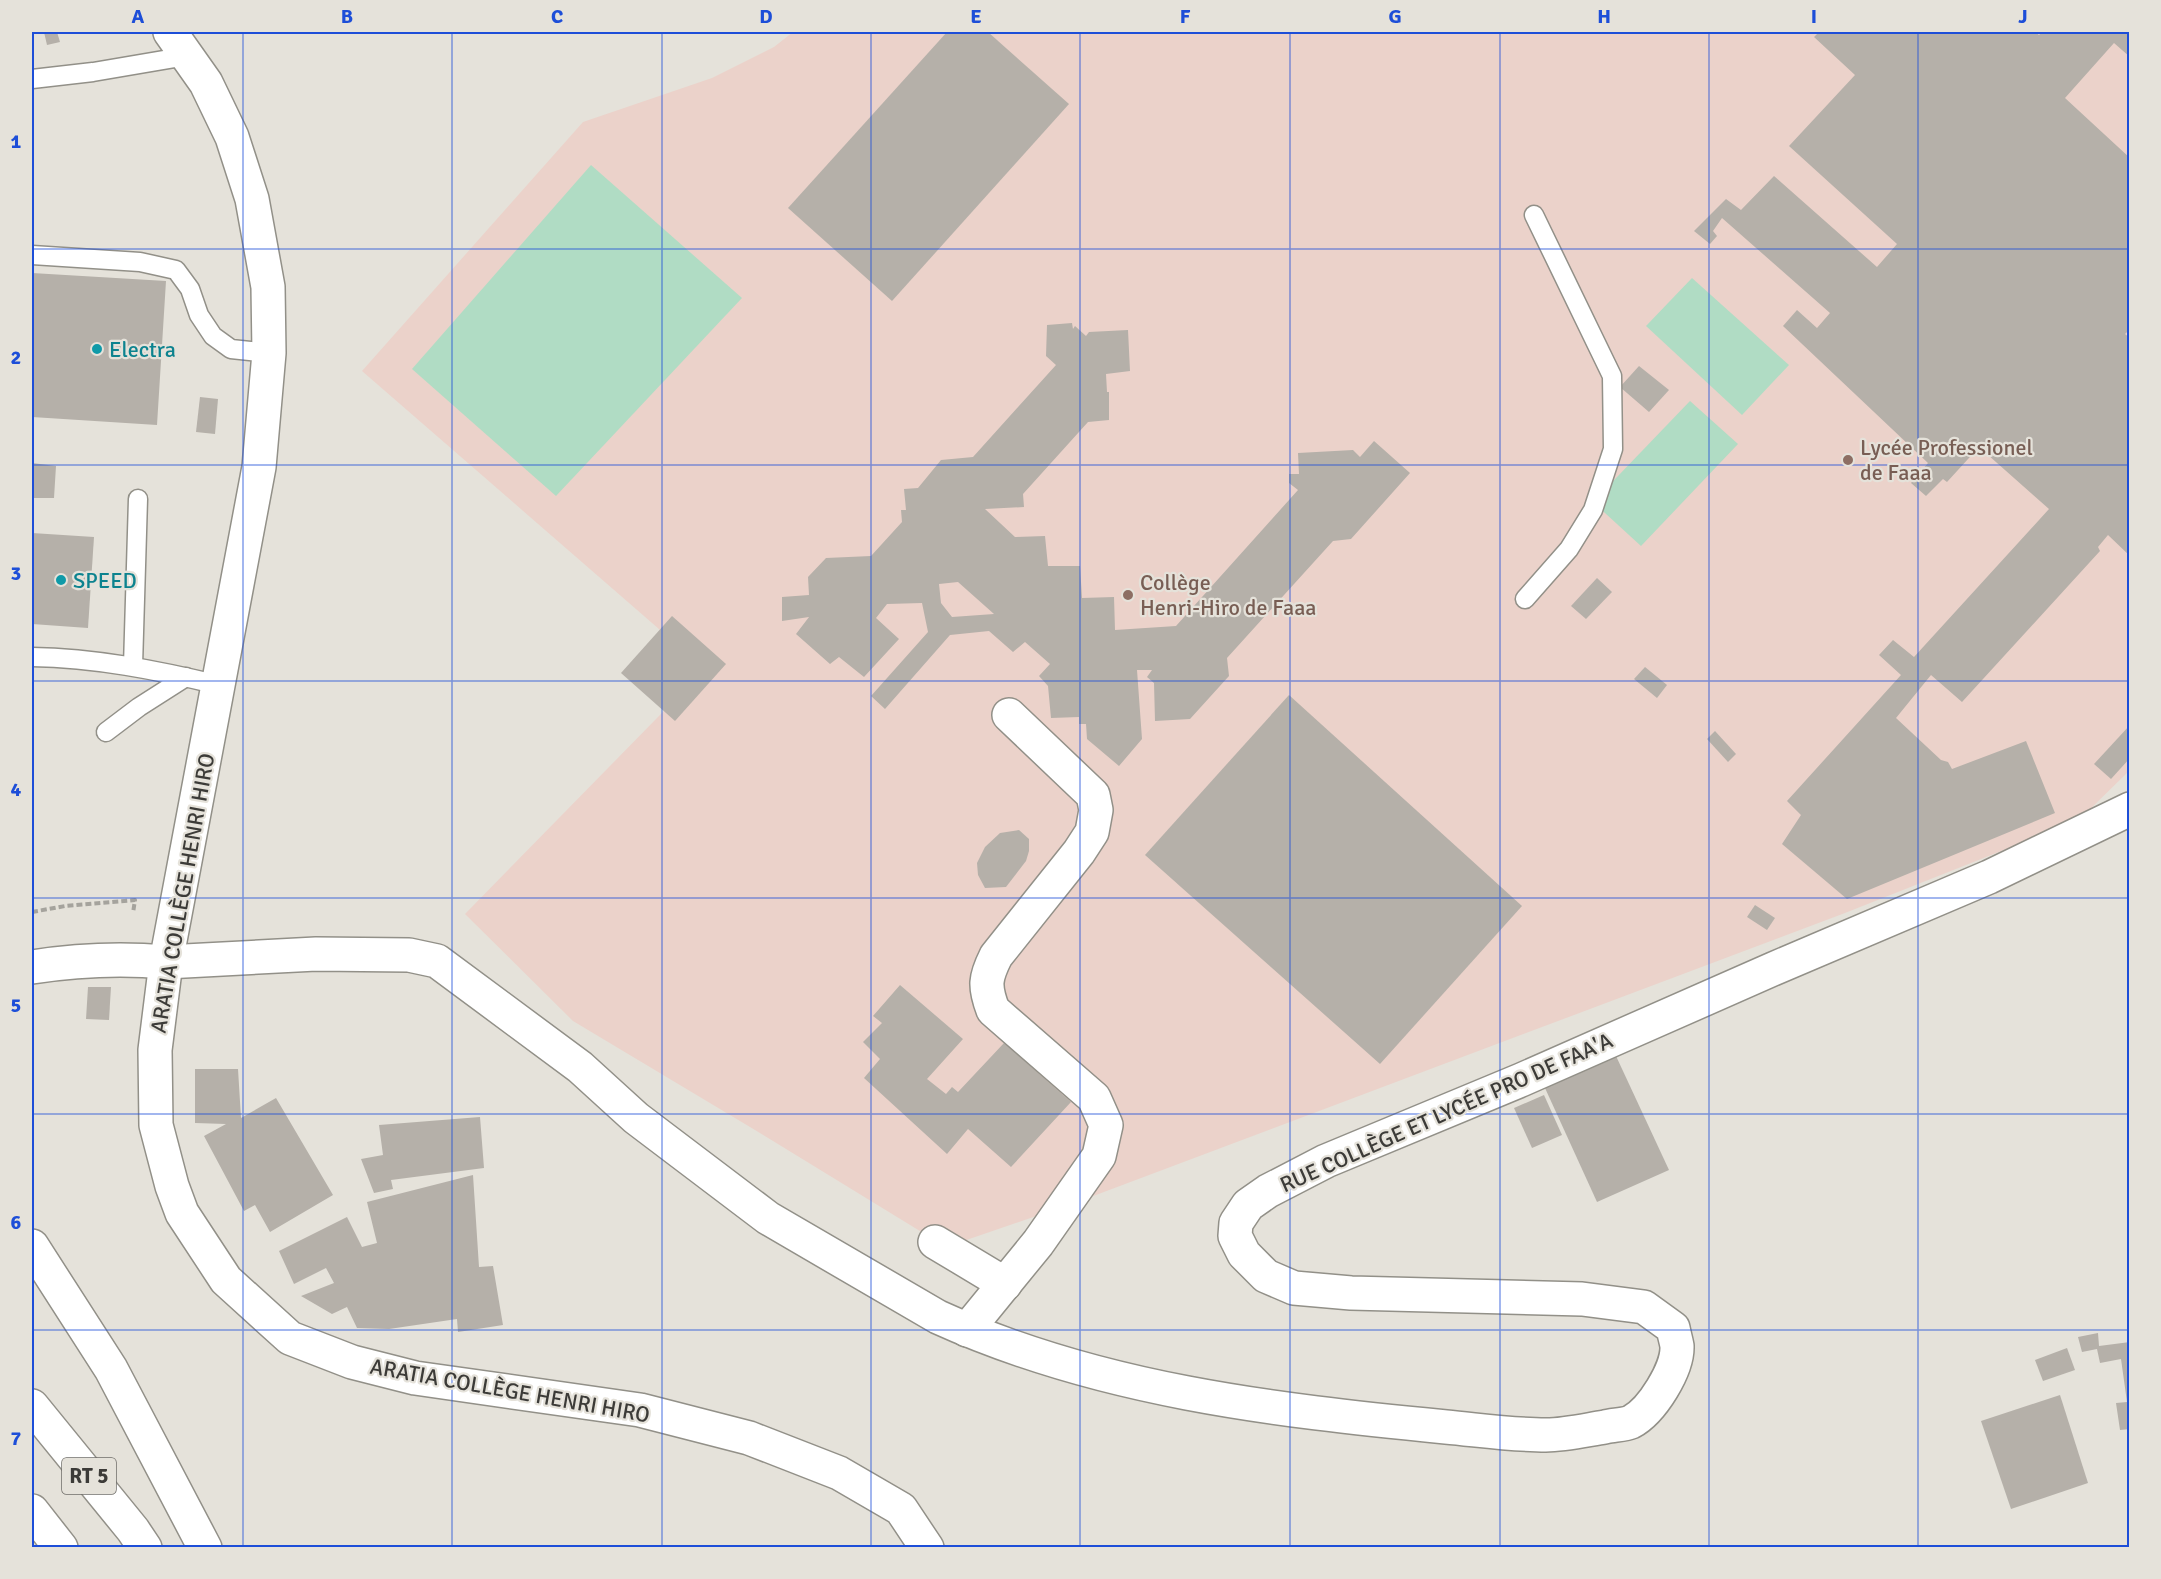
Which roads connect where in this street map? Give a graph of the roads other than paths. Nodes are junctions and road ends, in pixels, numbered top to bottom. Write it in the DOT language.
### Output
graph roads {
  1 [pos="178,44"];
  2 [pos="32,79"];
  3 [pos="1534,215"];
  4 [pos="32,255"];
  5 [pos="269,353"];
  6 [pos="138,500"];
  7 [pos="1525,598"];
  8 [pos="32,657"];
  9 [pos="133,666"];
  10 [pos="186,677"];
  11 [pos="219,685"];
  12 [pos="1009,715"];
  13 [pos="106,732"];
  14 [pos="2130,809"];
  15 [pos="166,962"];
  16 [pos="32,967"];
  17 [pos="935,1242"];
  18 [pos="32,1246"];
  19 [pos="1005,1284"];
  20 [pos="967,1330"];
  21 [pos="32,1406"];
  22 [pos="32,1511"];
  23 [pos="61,1548"];
  24 [pos="145,1548"];
  25 [pos="205,1548"];
  26 [pos="927,1548"];
  1 -- 2 [label="lane"];
  1 -- 5 [label="main road, ARATIA COLLÈGE HENRI HIRO"];
  3 -- 7 [label="lane"];
  4 -- 5 [label="lane"];
  5 -- 11 [label="main road, ARATIA COLLÈGE HENRI HIRO"];
  6 -- 9 [label="lane"];
  8 -- 9 [label="lane"];
  9 -- 10 [label="lane"];
  10 -- 11 [label="lane"];
  10 -- 13 [label="lane"];
  11 -- 15 [label="main road, ARATIA COLLÈGE HENRI HIRO"];
  12 -- 19 [label="main road"];
  14 -- 20 [label="main road, RUE COLLÈGE ET LYCÉE PRO DE FAA'A"];
  15 -- 16 [label="main road"];
  15 -- 20 [label="main road"];
  15 -- 26 [label="main road, ARATIA COLLÈGE HENRI HIRO"];
  17 -- 19 [label="main road"];
  18 -- 25 [label="main road"];
  19 -- 20 [label="main road"];
  21 -- 24 [label="main road, RT 5"];
  22 -- 23 [label="main road"];
}
